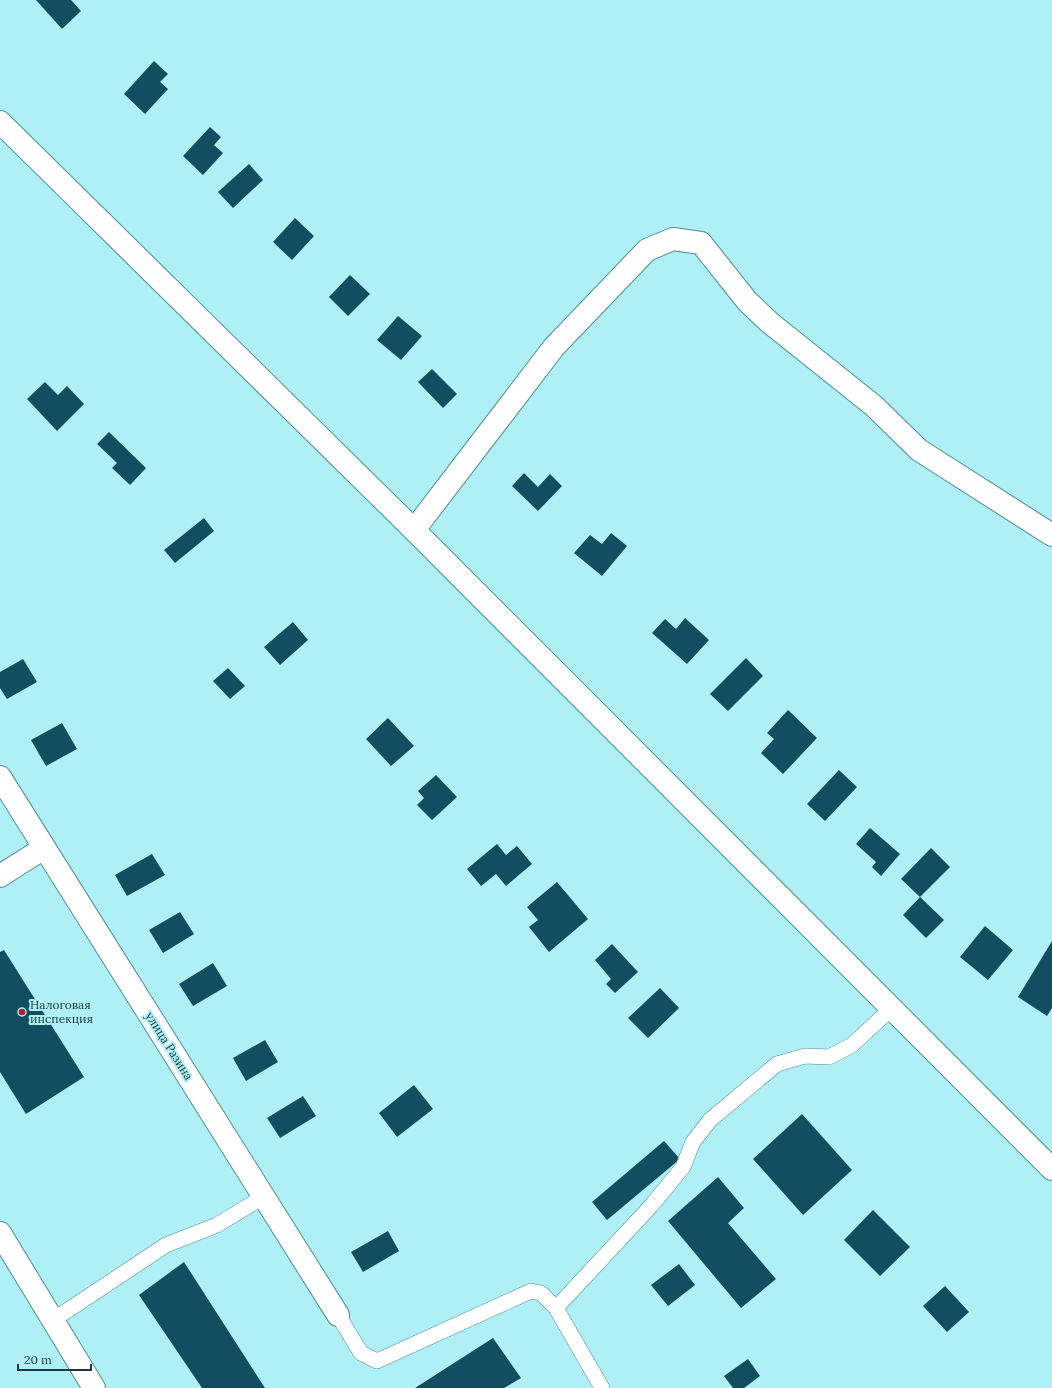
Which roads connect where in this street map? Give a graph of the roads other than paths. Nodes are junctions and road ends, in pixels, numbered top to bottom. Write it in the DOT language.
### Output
graph roads {
  1 [pos="0,122"];
  2 [pos="414,530"];
  3 [pos="1052,534"];
  4 [pos="0,777"];
  5 [pos="44,848"];
  6 [pos="0,876"];
  7 [pos="892,1008"];
  8 [pos="1052,1169"];
  9 [pos="263,1197"];
  10 [pos="0,1232"];
  11 [pos="556,1308"];
  12 [pos="338,1315"];
  13 [pos="53,1320"];
  14 [pos="94,1388"];
  15 [pos="602,1388"];
  1 -- 2 [label="street"];
  2 -- 3 [label="street"];
  2 -- 7 [label="street"];
  4 -- 5 [label="street, улица Разина"];
  5 -- 6 [label="street"];
  5 -- 9 [label="street, улица Разина"];
  7 -- 8 [label="street"];
  7 -- 11 [label="lane"];
  9 -- 12 [label="street, улица Разина"];
  9 -- 13 [label="lane"];
  10 -- 13 [label="street"];
  11 -- 12 [label="lane"];
  11 -- 15 [label="lane"];
  13 -- 14 [label="street"];
}
